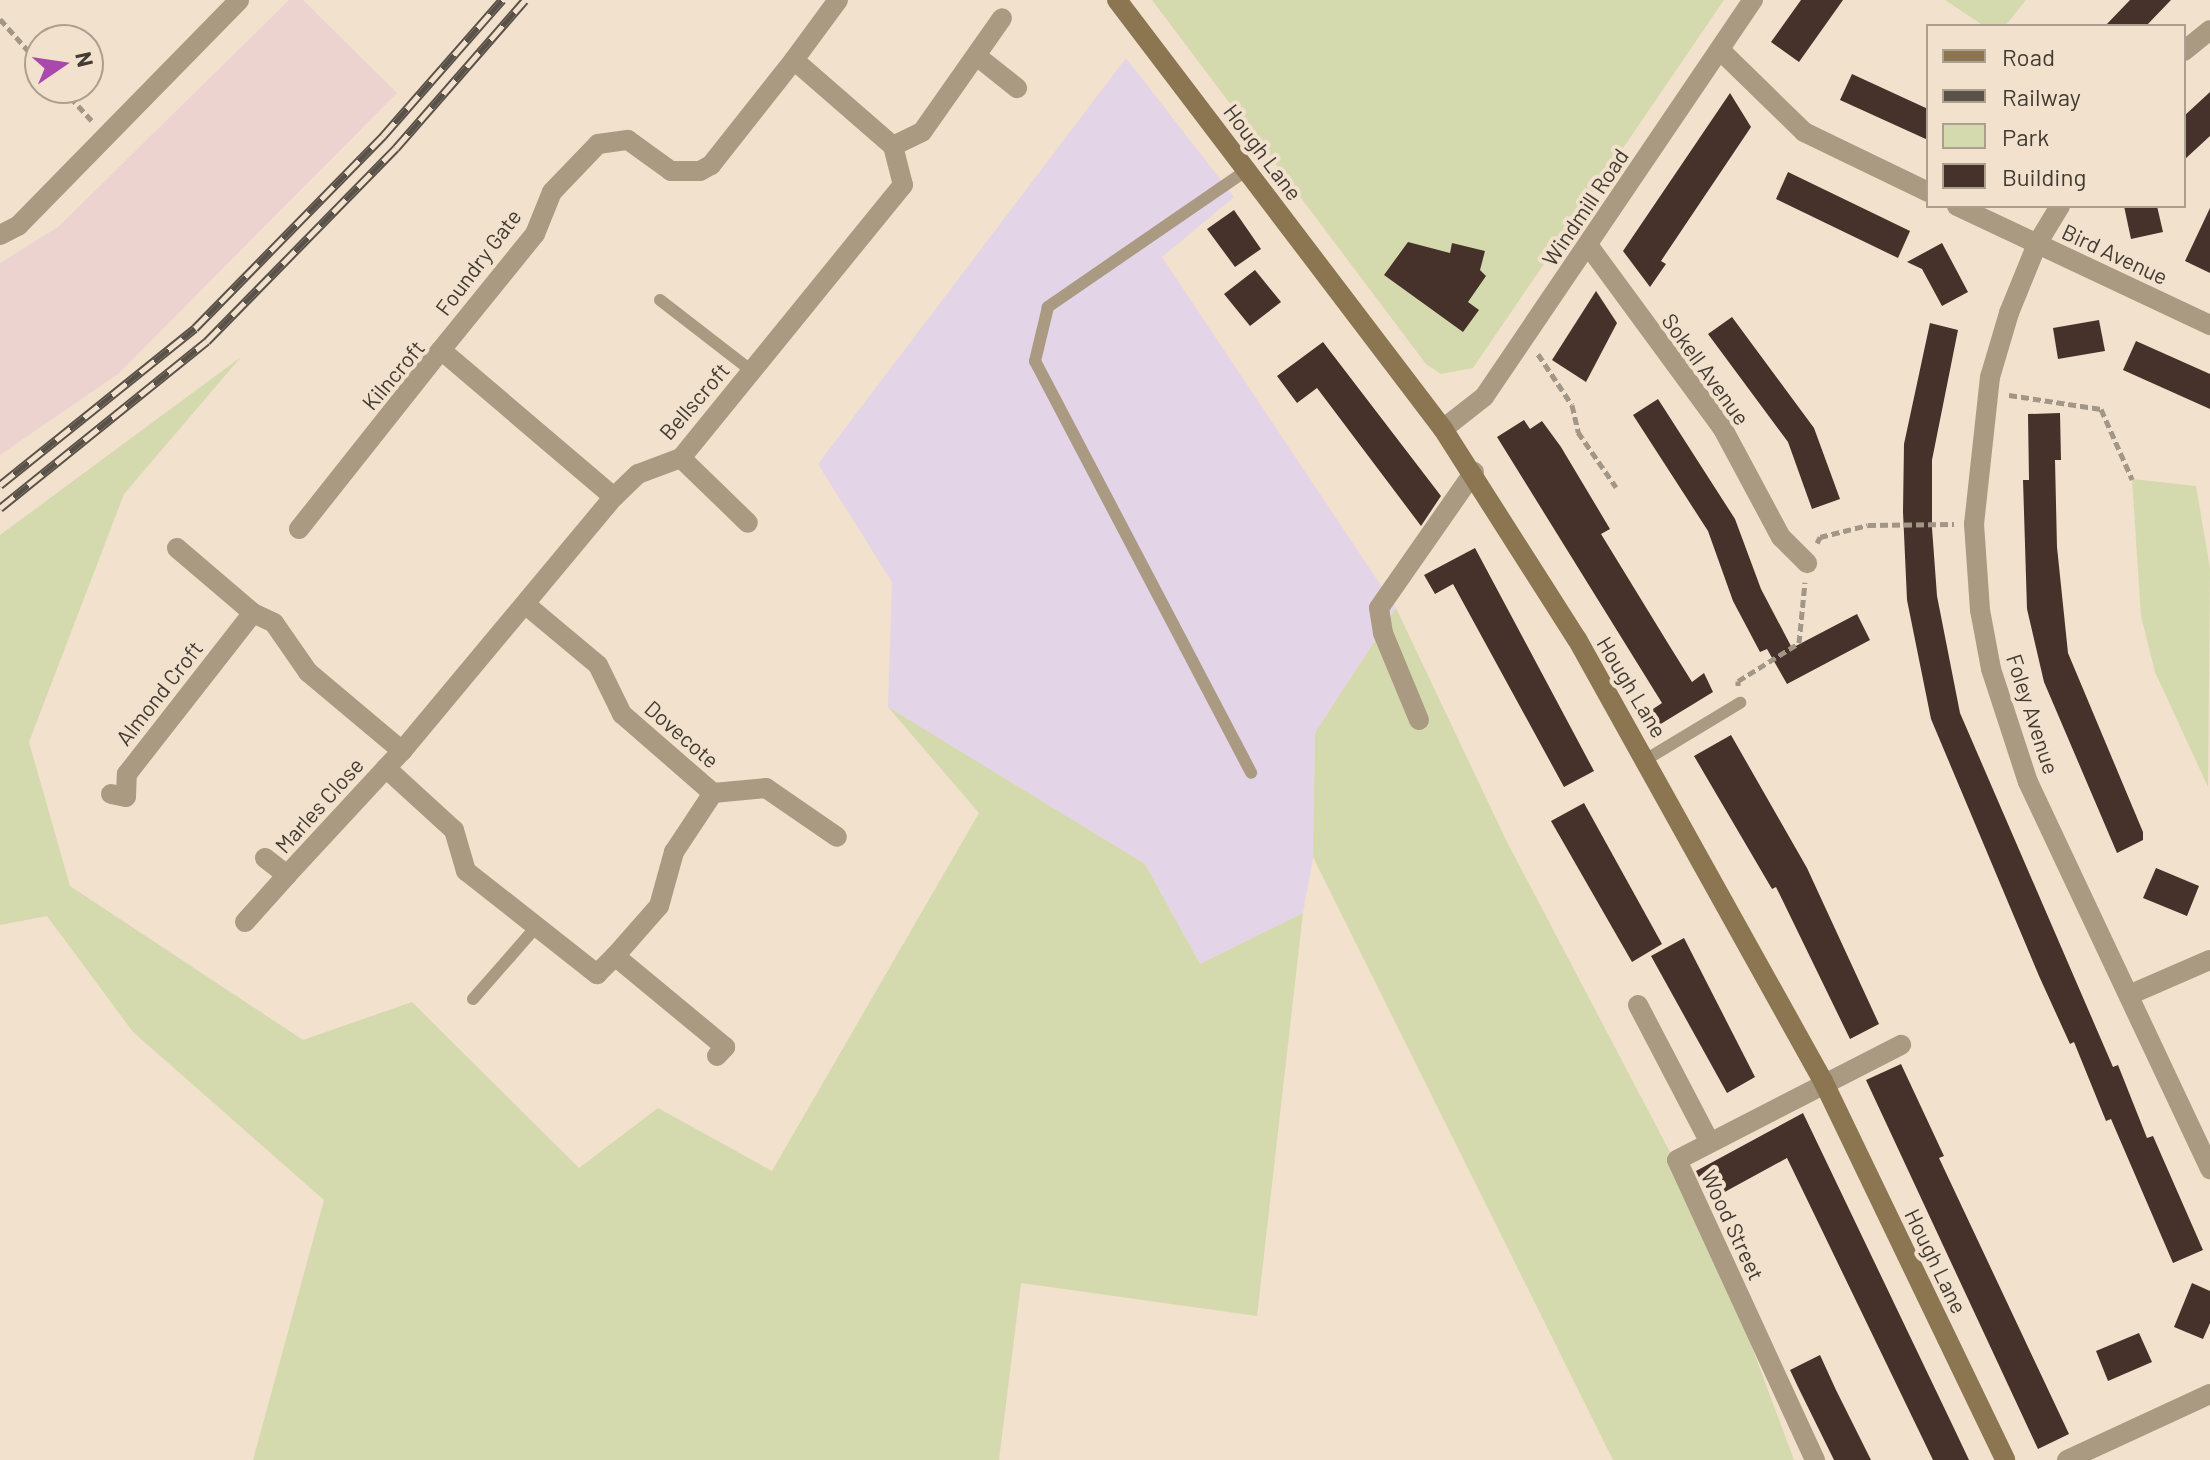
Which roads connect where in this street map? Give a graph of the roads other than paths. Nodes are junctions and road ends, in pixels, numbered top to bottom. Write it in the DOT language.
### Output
graph roads {
  1 [pos="239,0"];
  2 [pos="838,0"];
  3 [pos="1117,0"];
  4 [pos="1753,0"];
  5 [pos="1002,18"];
  6 [pos="2210,30"];
  7 [pos="2186,49"];
  8 [pos="1720,50"];
  9 [pos="978,57"];
  10 [pos="794,60"];
  11 [pos="1017,88"];
  12 [pos="893,146"];
  13 [pos="1247,170"];
  14 [pos="1926,191"];
  15 [pos="1961,208"];
  16 [pos="2059,208"];
  17 [pos="0,235"];
  18 [pos="2037,244"];
  19 [pos="1588,245"];
  20 [pos="660,300"];
  21 [pos="2210,325"];
  22 [pos="441,350"];
  23 [pos="752,371"];
  24 [pos="1443,429"];
  25 [pos="681,458"];
  26 [pos="1474,472"];
  27 [pos="614,497"];
  28 [pos="748,523"];
  29 [pos="299,529"];
  30 [pos="177,548"];
  31 [pos="1807,563"];
  32 [pos="525,604"];
  33 [pos="253,613"];
  34 [pos="1740,703"];
  35 [pos="1419,720"];
  36 [pos="402,751"];
  37 [pos="1647,759"];
  38 [pos="386,768"];
  39 [pos="1251,773"];
  40 [pos="713,793"];
  41 [pos="111,794"];
  42 [pos="837,837"];
  43 [pos="265,858"];
  44 [pos="287,875"];
  45 [pos="245,922"];
  46 [pos="536,927"];
  47 [pos="615,956"];
  48 [pos="2210,960"];
  49 [pos="2129,995"];
  50 [pos="473,999"];
  51 [pos="1638,1005"];
  52 [pos="1901,1045"];
  53 [pos="717,1056"];
  54 [pos="1823,1081"];
  55 [pos="1709,1141"];
  56 [pos="2210,1169"];
  57 [pos="2210,1394"];
  58 [pos="1815,1460"];
  59 [pos="2005,1460"];
  60 [pos="2067,1460"];
  1 -- 17 [label="street"];
  2 -- 10 [label="street, Foundry Gate"];
  3 -- 13 [label="main road, Hough Lane"];
  4 -- 8 [label="street, Windmill Road"];
  5 -- 9 [label="street"];
  6 -- 7 [label="street"];
  8 -- 14 [label="street"];
  8 -- 19 [label="street, Windmill Road"];
  9 -- 11 [label="street"];
  9 -- 12 [label="street"];
  10 -- 12 [label="street"];
  10 -- 22 [label="street, Foundry Gate"];
  12 -- 23 [label="street, Bellscroft"];
  13 -- 24 [label="main road, Hough Lane"];
  13 -- 39 [label="lane"];
  15 -- 18 [label="street, Bird Avenue"];
  16 -- 18 [label="street, Foley Avenue"];
  18 -- 21 [label="street, Bird Avenue"];
  18 -- 49 [label="street, Foley Avenue"];
  19 -- 24 [label="street, Windmill Road"];
  19 -- 31 [label="street, Sokell Avenue"];
  20 -- 23 [label="lane"];
  22 -- 27 [label="street, Kilncroft"];
  22 -- 29 [label="street, Kilncroft"];
  23 -- 25 [label="street, Bellscroft"];
  24 -- 26 [label="main road, Hough Lane"];
  25 -- 27 [label="street, Bellscroft"];
  25 -- 28 [label="street"];
  26 -- 35 [label="street"];
  26 -- 37 [label="main road, Hough Lane"];
  27 -- 32 [label="street, Bellscroft"];
  30 -- 33 [label="street"];
  32 -- 36 [label="street, Bellscroft"];
  32 -- 40 [label="street, Dovecote"];
  33 -- 36 [label="street"];
  33 -- 41 [label="street, Almond Croft"];
  34 -- 37 [label="lane"];
  36 -- 38 [label="street, Bellscroft"];
  37 -- 54 [label="main road, Hough Lane"];
  38 -- 44 [label="street, Marles Close"];
  38 -- 46 [label="street"];
  40 -- 42 [label="street"];
  40 -- 47 [label="street, Dovecote"];
  43 -- 44 [label="street, Marles Close"];
  44 -- 45 [label="street, Marles Close"];
  46 -- 47 [label="street"];
  46 -- 50 [label="lane"];
  47 -- 53 [label="street"];
  48 -- 49 [label="street"];
  49 -- 56 [label="street, Foley Avenue"];
  51 -- 55 [label="street"];
  52 -- 54 [label="street, Wood Street"];
  54 -- 55 [label="street, Wood Street"];
  54 -- 59 [label="main road, Hough Lane"];
  55 -- 58 [label="street, Wood Street"];
  57 -- 60 [label="street"];
}
